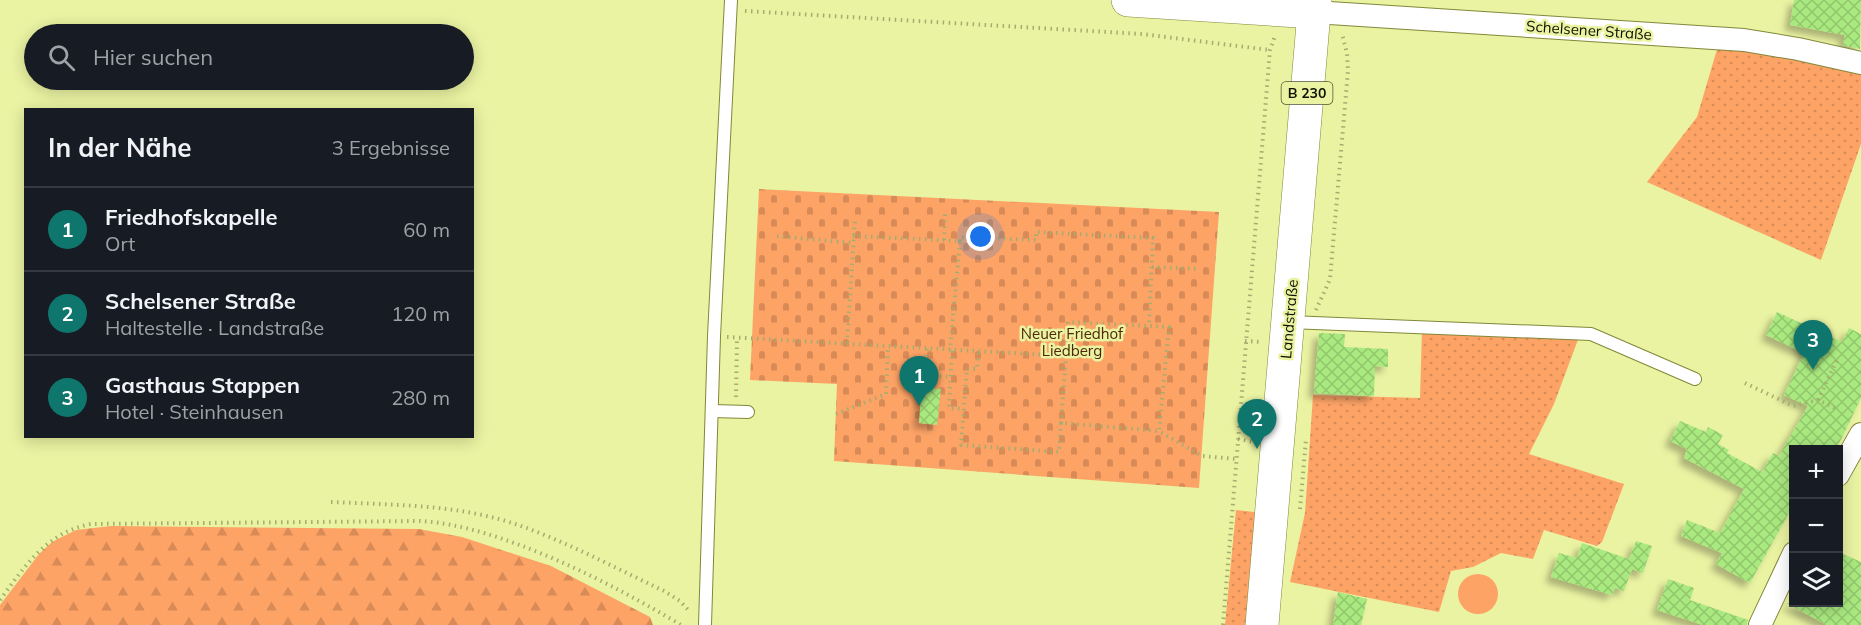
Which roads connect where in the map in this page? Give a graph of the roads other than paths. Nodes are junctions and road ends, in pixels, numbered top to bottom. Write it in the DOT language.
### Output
graph roads {
  1 [pos="1128,0"];
  2 [pos="730,5"];
  3 [pos="1304,7"];
  4 [pos="1861,63"];
  5 [pos="1289,322"];
  6 [pos="1695,379"];
  7 [pos="712,411"];
  8 [pos="748,412"];
  9 [pos="1861,434"];
  10 [pos="1843,468"];
  11 [pos="1789,564"];
  12 [pos="705,625"];
  13 [pos="1262,625"];
  14 [pos="1760,625"];
  1 -- 3 [label="main road"];
  2 -- 7 [label="lane"];
  3 -- 4 [label="street, Schelsener Straße"];
  3 -- 5 [label="main road, Landstraße / B 230"];
  5 -- 6 [label="lane"];
  5 -- 13 [label="main road, Landstraße / B 230"];
  7 -- 8 [label="lane"];
  7 -- 12 [label="lane"];
  9 -- 10 [label="street"];
  11 -- 14 [label="street"];
}
